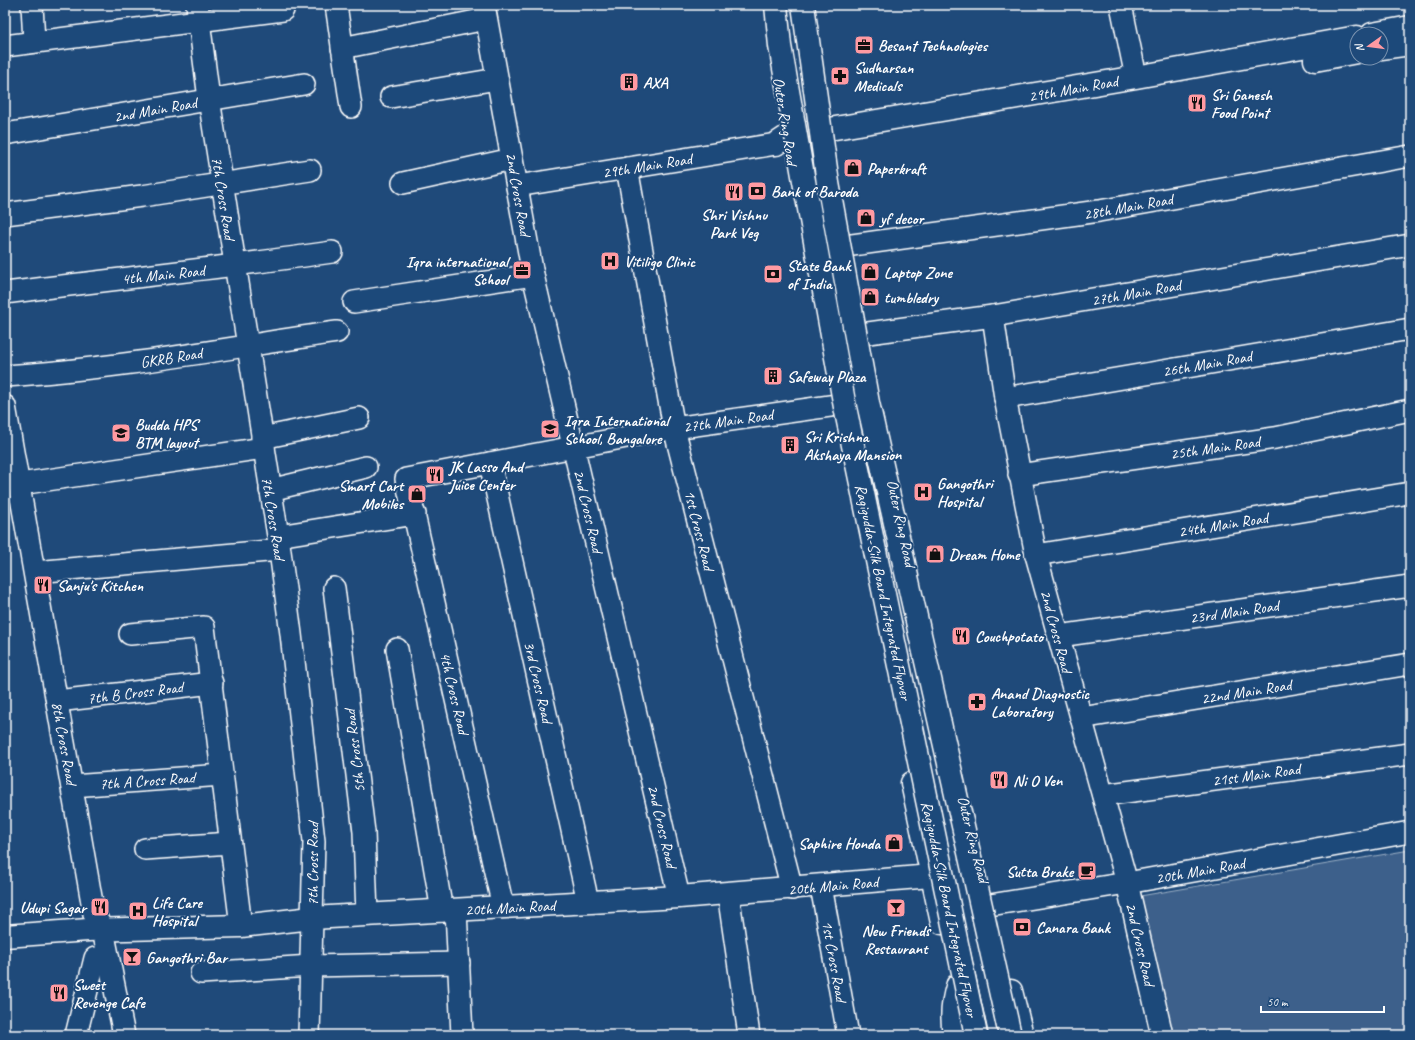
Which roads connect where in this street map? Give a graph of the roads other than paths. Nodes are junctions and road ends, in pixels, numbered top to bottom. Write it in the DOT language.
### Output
graph roads {
  1 [pos="32,5"];
  2 [pos="336,5"];
  3 [pos="769,5"];
  4 [pos="776,5"];
  5 [pos="803,5"];
  6 [pos="810,5"];
  7 [pos="1121,5"];
  8 [pos="283,10"];
  9 [pos="485,12"];
  10 [pos="198,13"];
  11 [pos="1410,27"];
  12 [pos="1389,31"];
  13 [pos="1349,38"];
  14 [pos="34,42"];
  15 [pos="1410,44"];
  16 [pos="5,46"];
  17 [pos="1389,47"];
  18 [pos="342,48"];
  19 [pos="1349,53"];
  20 [pos="1136,77"];
  21 [pos="497,79"];
  22 [pos="304,84"];
  23 [pos="391,97"];
  24 [pos="209,99"];
  25 [pos="351,107"];
  26 [pos="5,134"];
  27 [pos="828,137"];
  28 [pos="784,143"];
  29 [pos="1410,156"];
  30 [pos="512,158"];
  31 [pos="627,168"];
  32 [pos="310,170"];
  33 [pos="222,182"];
  34 [pos="403,183"];
  35 [pos="517,186"];
  36 [pos="5,214"];
  37 [pos="1410,245"];
  38 [pos="845,246"];
  39 [pos="326,253"];
  40 [pos="235,266"];
  41 [pos="533,275"];
  42 [pos="5,293"];
  43 [pos="354,302"];
  44 [pos="993,316"];
  45 [pos="1410,329"];
  46 [pos="337,332"];
  47 [pos="861,334"];
  48 [pos="248,345"];
  49 [pos="5,376"];
  50 [pos="1005,398"];
  51 [pos="837,405"];
  52 [pos="5,406"];
  53 [pos="1410,410"];
  54 [pos="359,418"];
  55 [pos="674,428"];
  56 [pos="263,443"];
  57 [pos="574,446"];
  58 [pos="490,463"];
  59 [pos="366,467"];
  60 [pos="14,472"];
  61 [pos="1019,475"];
  62 [pos="406,478"];
  63 [pos="270,490"];
  64 [pos="1410,493"];
  65 [pos="415,514"];
  66 [pos="278,543"];
  67 [pos="1036,555"];
  68 [pos="35,572"];
  69 [pos="1410,586"];
  70 [pos="334,588"];
  71 [pos="130,634"];
  72 [pos="1059,636"];
  73 [pos="396,649"];
  74 [pos="1410,664"];
  75 [pos="212,683"];
  76 [pos="57,700"];
  77 [pos="1082,718"];
  78 [pos="1410,754"];
  79 [pos="222,775"];
  80 [pos="72,786"];
  81 [pos="1103,795"];
  82 [pos="1410,832"];
  83 [pos="230,842"];
  84 [pos="145,849"];
  85 [pos="931,876"];
  86 [pos="1127,883"];
  87 [pos="821,886"];
  88 [pos="792,889"];
  89 [pos="728,893"];
  90 [pos="679,897"];
  91 [pos="588,902"];
  92 [pos="990,905"];
  93 [pos="503,907"];
  94 [pos="449,910"];
  95 [pos="367,915"];
  96 [pos="312,918"];
  97 [pos="95,925"];
  98 [pos="241,926"];
  99 [pos="5,936"];
  100 [pos="95,958"];
  101 [pos="459,963"];
  102 [pos="310,966"];
  103 [pos="201,973"];
  104 [pos="957,985"];
  105 [pos="76,1035"];
  106 [pos="109,1035"];
  107 [pos="124,1035"];
  108 [pos="309,1035"];
  109 [pos="462,1035"];
  110 [pos="750,1035"];
  111 [pos="848,1035"];
  112 [pos="954,1035"];
  113 [pos="969,1035"];
  114 [pos="976,1035"];
  115 [pos="1010,1035"];
  116 [pos="1022,1035"];
  117 [pos="1162,1035"];
  1 -- 14 [label="street"];
  2 -- 18 [label="street"];
  3 -- 28 [label="main road, Outer Ring Road"];
  4 -- 114 [label="main road, Ragigudda-Silk Board Integrated Flyover, bridge"];
  5 -- 115 [label="main road, bridge"];
  6 -- 27 [label="main road, Outer Ring Road"];
  7 -- 20 [label="street"];
  8 -- 10 [label="street"];
  9 -- 18 [label="street"];
  9 -- 21 [label="street, 2nd Cross Road"];
  10 -- 14 [label="street"];
  10 -- 24 [label="street, 7th Cross Road"];
  11 -- 12 [label="main road"];
  13 -- 20 [label="main road, 29th Main Road"];
  14 -- 16 [label="street"];
  15 -- 17 [label="main road"];
  18 -- 25 [label="street"];
  19 -- 27 [label="main road, 29th Main Road"];
  20 -- 27 [label="main road, 29th Main Road"];
  21 -- 23 [label="street"];
  21 -- 30 [label="street, 2nd Cross Road"];
  22 -- 24 [label="street, 2nd Main Road"];
  24 -- 26 [label="street, 2nd Main Road"];
  24 -- 33 [label="street, 7th Cross Road"];
  27 -- 28 [label="main road, 29th Main Road"];
  27 -- 38 [label="main road, Outer Ring Road"];
  28 -- 31 [label="street, 29th Main Road"];
  28 -- 51 [label="main road, Outer Ring Road"];
  29 -- 38 [label="street, 28th Main Road"];
  30 -- 34 [label="street"];
  30 -- 35 [label="street, 2nd Cross Road"];
  31 -- 35 [label="street, 29th Main Road"];
  31 -- 55 [label="street, 1st Cross Road"];
  32 -- 33 [label="street"];
  33 -- 36 [label="street"];
  33 -- 40 [label="street, 7th Cross Road"];
  35 -- 41 [label="street, 2nd Cross Road"];
  37 -- 44 [label="street, 27th Main Road"];
  38 -- 47 [label="main road, Outer Ring Road"];
  39 -- 40 [label="street, 4th Main Road"];
  40 -- 42 [label="street, 4th Main Road"];
  40 -- 48 [label="street, 7th Cross Road"];
  41 -- 43 [label="street"];
  41 -- 57 [label="street, 2nd Cross Road"];
  44 -- 47 [label="street, 27th Main Road"];
  44 -- 50 [label="street, 2nd Cross Road"];
  45 -- 50 [label="street, 26th Main Road"];
  46 -- 48 [label="street, GKRB Road"];
  47 -- 92 [label="main road, Outer Ring Road"];
  48 -- 49 [label="street, GKRB Road"];
  48 -- 56 [label="street, 7th Cross Road"];
  50 -- 61 [label="street, 2nd Cross Road"];
  51 -- 55 [label="street, 27th Main Road"];
  51 -- 85 [label="main road, Outer Ring Road"];
  52 -- 60 [label="street, 8th Cross Road"];
  53 -- 61 [label="street, 25th Main Road"];
  54 -- 56 [label="street"];
  55 -- 57 [label="street, 27th Main Road"];
  55 -- 88 [label="street, 1st Cross Road"];
  56 -- 60 [label="street"];
  56 -- 63 [label="street, 7th Cross Road"];
  57 -- 58 [label="street, 27th Main Road"];
  57 -- 90 [label="street, 2nd Cross Road"];
  58 -- 62 [label="street, 27th Main Road"];
  58 -- 91 [label="street, 3rd Cross Road"];
  59 -- 63 [label="street"];
  60 -- 68 [label="street, 8th Cross Road"];
  61 -- 67 [label="street, 2nd Cross Road"];
  62 -- 65 [label="street, 4th Cross Road"];
  63 -- 66 [label="street, 7th Cross Road"];
  64 -- 67 [label="street, 24th Main Road"];
  65 -- 66 [label="street"];
  65 -- 93 [label="street, 4th Cross Road"];
  66 -- 68 [label="street"];
  66 -- 96 [label="street, 7th Cross Road"];
  67 -- 72 [label="street, 2nd Cross Road"];
  68 -- 76 [label="street, 8th Cross Road"];
  69 -- 72 [label="street, 23rd Main Road"];
  70 -- 95 [label="street, 5th Cross Road"];
  71 -- 75 [label="street"];
  72 -- 77 [label="street, 2nd Cross Road"];
  73 -- 94 [label="street"];
  74 -- 77 [label="street, 22nd Main Road"];
  75 -- 76 [label="street, 7th B Cross Road"];
  75 -- 79 [label="street"];
  76 -- 80 [label="street, 8th Cross Road"];
  77 -- 81 [label="street, 2nd Cross Road"];
  78 -- 81 [label="street, 21st Main Road"];
  79 -- 80 [label="street, 7th A Cross Road"];
  79 -- 83 [label="street"];
  80 -- 97 [label="street, 8th Cross Road"];
  81 -- 86 [label="street, 2nd Cross Road"];
  82 -- 86 [label="street, 20th Main Road"];
  83 -- 84 [label="street"];
  83 -- 98 [label="street"];
  85 -- 87 [label="main road, 20th Main Road"];
  85 -- 104 [label="main road, Outer Ring Road"];
  86 -- 92 [label="street, 20th Main Road"];
  86 -- 117 [label="street, 2nd Cross Road"];
  87 -- 88 [label="main road, 20th Main Road"];
  87 -- 111 [label="street, 1st Cross Road"];
  88 -- 89 [label="main road, 20th Main Road"];
  89 -- 90 [label="main road, 20th Main Road"];
  89 -- 110 [label="street"];
  90 -- 91 [label="main road, 20th Main Road"];
  91 -- 93 [label="main road, 20th Main Road"];
  92 -- 116 [label="main road, Outer Ring Road"];
  93 -- 94 [label="main road, 20th Main Road"];
  94 -- 95 [label="main road, 20th Main Road"];
  94 -- 101 [label="street"];
  95 -- 96 [label="main road, 20th Main Road"];
  96 -- 98 [label="main road, 20th Main Road"];
  96 -- 102 [label="street, 7th Cross Road"];
  97 -- 98 [label="main road, 20th Main Road"];
  97 -- 99 [label="main road, 20th Main Road"];
  97 -- 100 [label="street, 8th Cross Road"];
  97 -- 107 [label="street, 8th Cross Road"];
  100 -- 105 [label="street"];
  100 -- 106 [label="street, 8th Cross Road"];
  101 -- 102 [label="street"];
  101 -- 109 [label="street"];
  102 -- 103 [label="street"];
  102 -- 108 [label="street, 7th Cross Road"];
  104 -- 112 [label="street"];
  104 -- 113 [label="main road, Outer Ring Road"];
}
